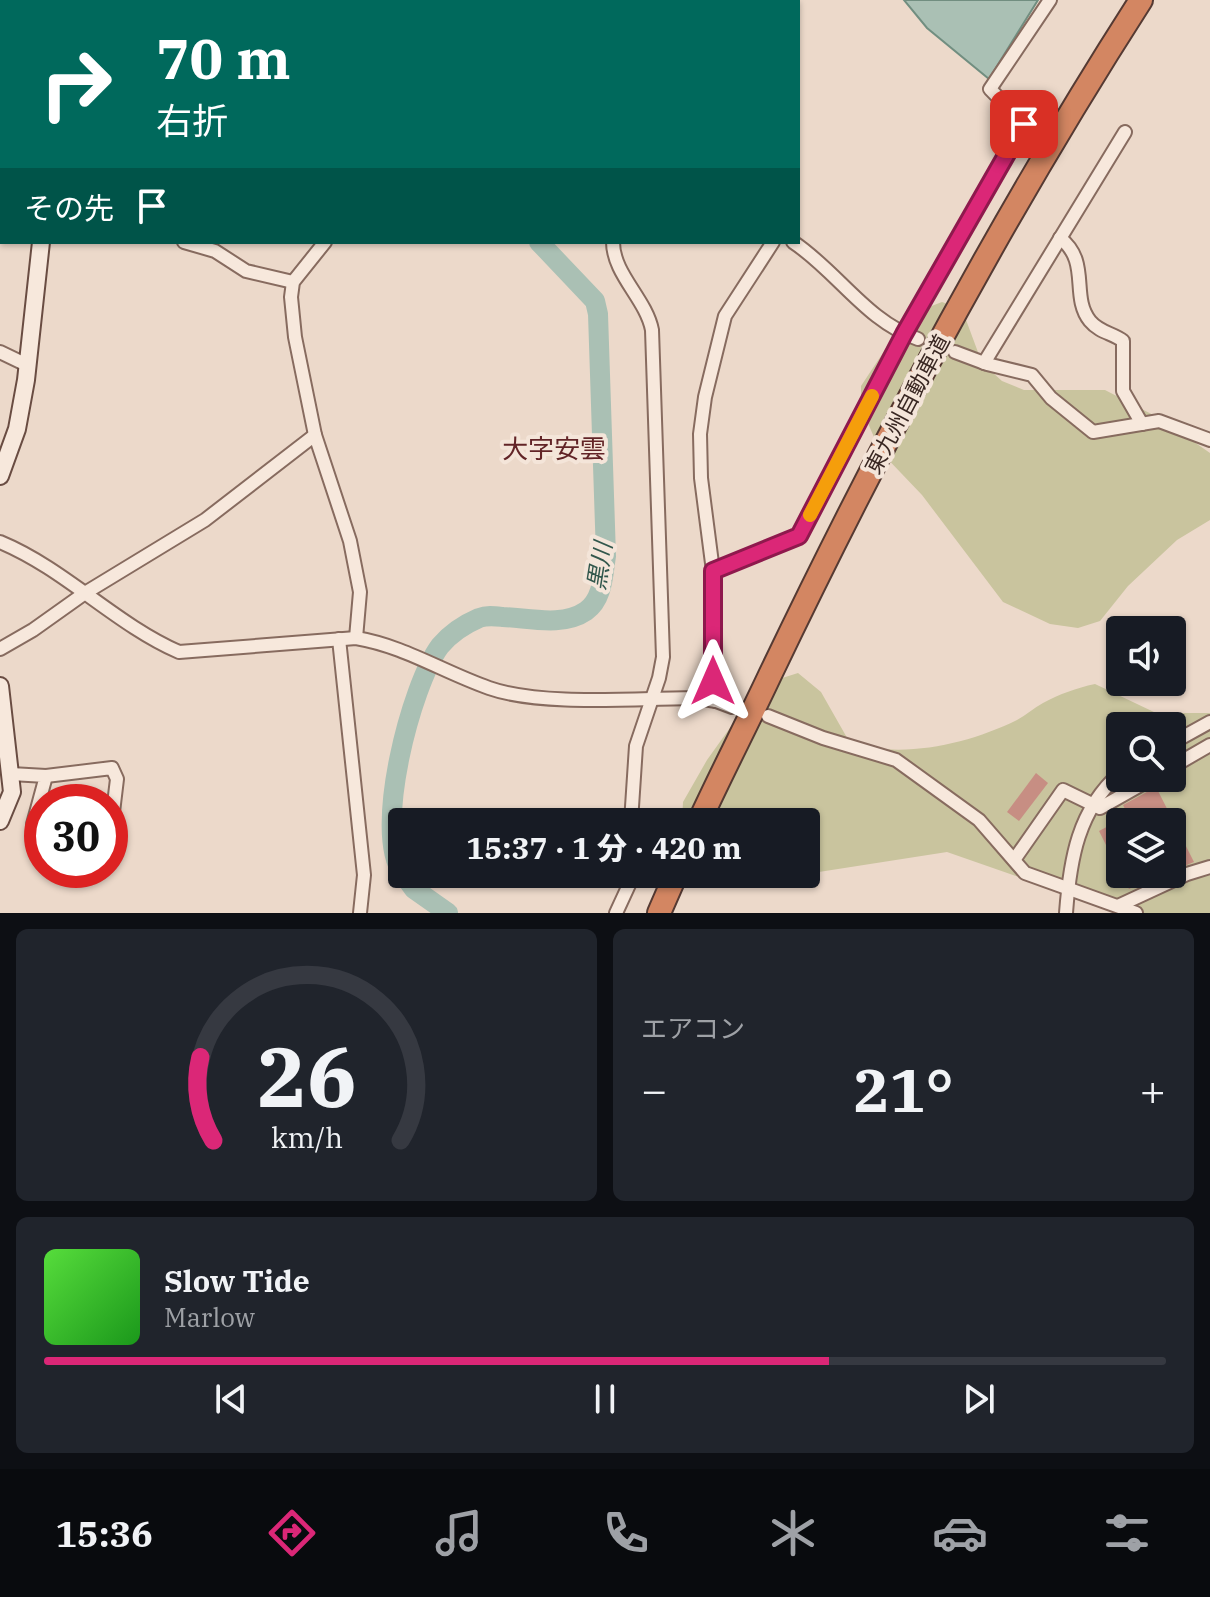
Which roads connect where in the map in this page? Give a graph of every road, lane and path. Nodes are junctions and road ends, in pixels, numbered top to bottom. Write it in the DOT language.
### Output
graph roads {
  1 [pos="1050,0"];
  2 [pos="1141,0"];
  3 [pos="1125,132"];
  4 [pos="1060,238"];
  5 [pos="41,244"];
  6 [pos="191,244"];
  7 [pos="323,244"];
  8 [pos="613,244"];
  9 [pos="772,244"];
  10 [pos="795,244"];
  11 [pos="293,282"];
  12 [pos="904,334"];
  13 [pos="918,339"];
  14 [pos="0,352"];
  15 [pos="955,352"];
  16 [pos="984,363"];
  17 [pos="27,365"];
  18 [pos="1142,424"];
  19 [pos="315,435"];
  20 [pos="1210,440"];
  21 [pos="0,476"];
  22 [pos="0,542"];
  23 [pos="713,571"];
  24 [pos="85,593"];
  25 [pos="356,638"];
  26 [pos="339,639"];
  27 [pos="0,649"];
  28 [pos="0,686"];
  29 [pos="653,698"];
  30 [pos="716,701"];
  31 [pos="732,707"];
  32 [pos="768,716"];
  33 [pos="1210,722"];
  34 [pos="1186,735"];
  35 [pos="1210,745"];
  36 [pos="1186,759"];
  37 [pos="11,774"];
  38 [pos="46,776"];
  39 [pos="44,784"];
  40 [pos="116,784"];
  41 [pos="1106,785"];
  42 [pos="1128,792"];
  43 [pos="1092,805"];
  44 [pos="632,808"];
  45 [pos="706,808"];
  46 [pos="0,821"];
  47 [pos="1014,860"];
  48 [pos="1210,867"];
  49 [pos="1068,887"];
  50 [pos="628,888"];
  51 [pos="670,888"];
  52 [pos="1118,906"];
  53 [pos="360,913"];
  54 [pos="616,913"];
  55 [pos="659,913"];
  56 [pos="1066,913"];
  57 [pos="1136,913"];
  1 -- 12 [label="street"];
  2 -- 45 [label="highway, 東九州自動車道"];
  3 -- 4 [label="street"];
  4 -- 16 [label="street"];
  4 -- 18 [label="street"];
  5 -- 17 [label="main road"];
  6 -- 11 [label="street"];
  7 -- 11 [label="street"];
  8 -- 29 [label="street"];
  9 -- 23 [label="street"];
  10 -- 12 [label="street"];
  11 -- 19 [label="street"];
  12 -- 13 [label="street"];
  12 -- 23 [label="street"];
  14 -- 17 [label="street"];
  15 -- 16 [label="street"];
  16 -- 18 [label="street"];
  17 -- 21 [label="main road"];
  18 -- 20 [label="street"];
  19 -- 24 [label="street"];
  19 -- 25 [label="street"];
  22 -- 24 [label="street"];
  23 -- 30 [label="street"];
  24 -- 26 [label="street"];
  24 -- 27 [label="street"];
  25 -- 26 [label="street"];
  25 -- 29 [label="street"];
  26 -- 53 [label="street"];
  28 -- 37 [label="main road"];
  29 -- 30 [label="street"];
  29 -- 44 [label="street"];
  30 -- 31 [label="street"];
  32 -- 47 [label="street"];
  33 -- 34 [label="street"];
  35 -- 36 [label="street"];
  37 -- 38 [label="street"];
  37 -- 46 [label="main road"];
  38 -- 39 [label="street"];
  38 -- 40 [label="street"];
  41 -- 43 [label="street"];
  42 -- 43 [label="street"];
  43 -- 47 [label="street"];
  43 -- 49 [label="street"];
  47 -- 49 [label="street"];
  48 -- 52 [label="street"];
  49 -- 52 [label="street"];
  49 -- 56 [label="street"];
  50 -- 54 [label="street"];
  51 -- 55 [label="highway"];
  52 -- 57 [label="street"];
}
